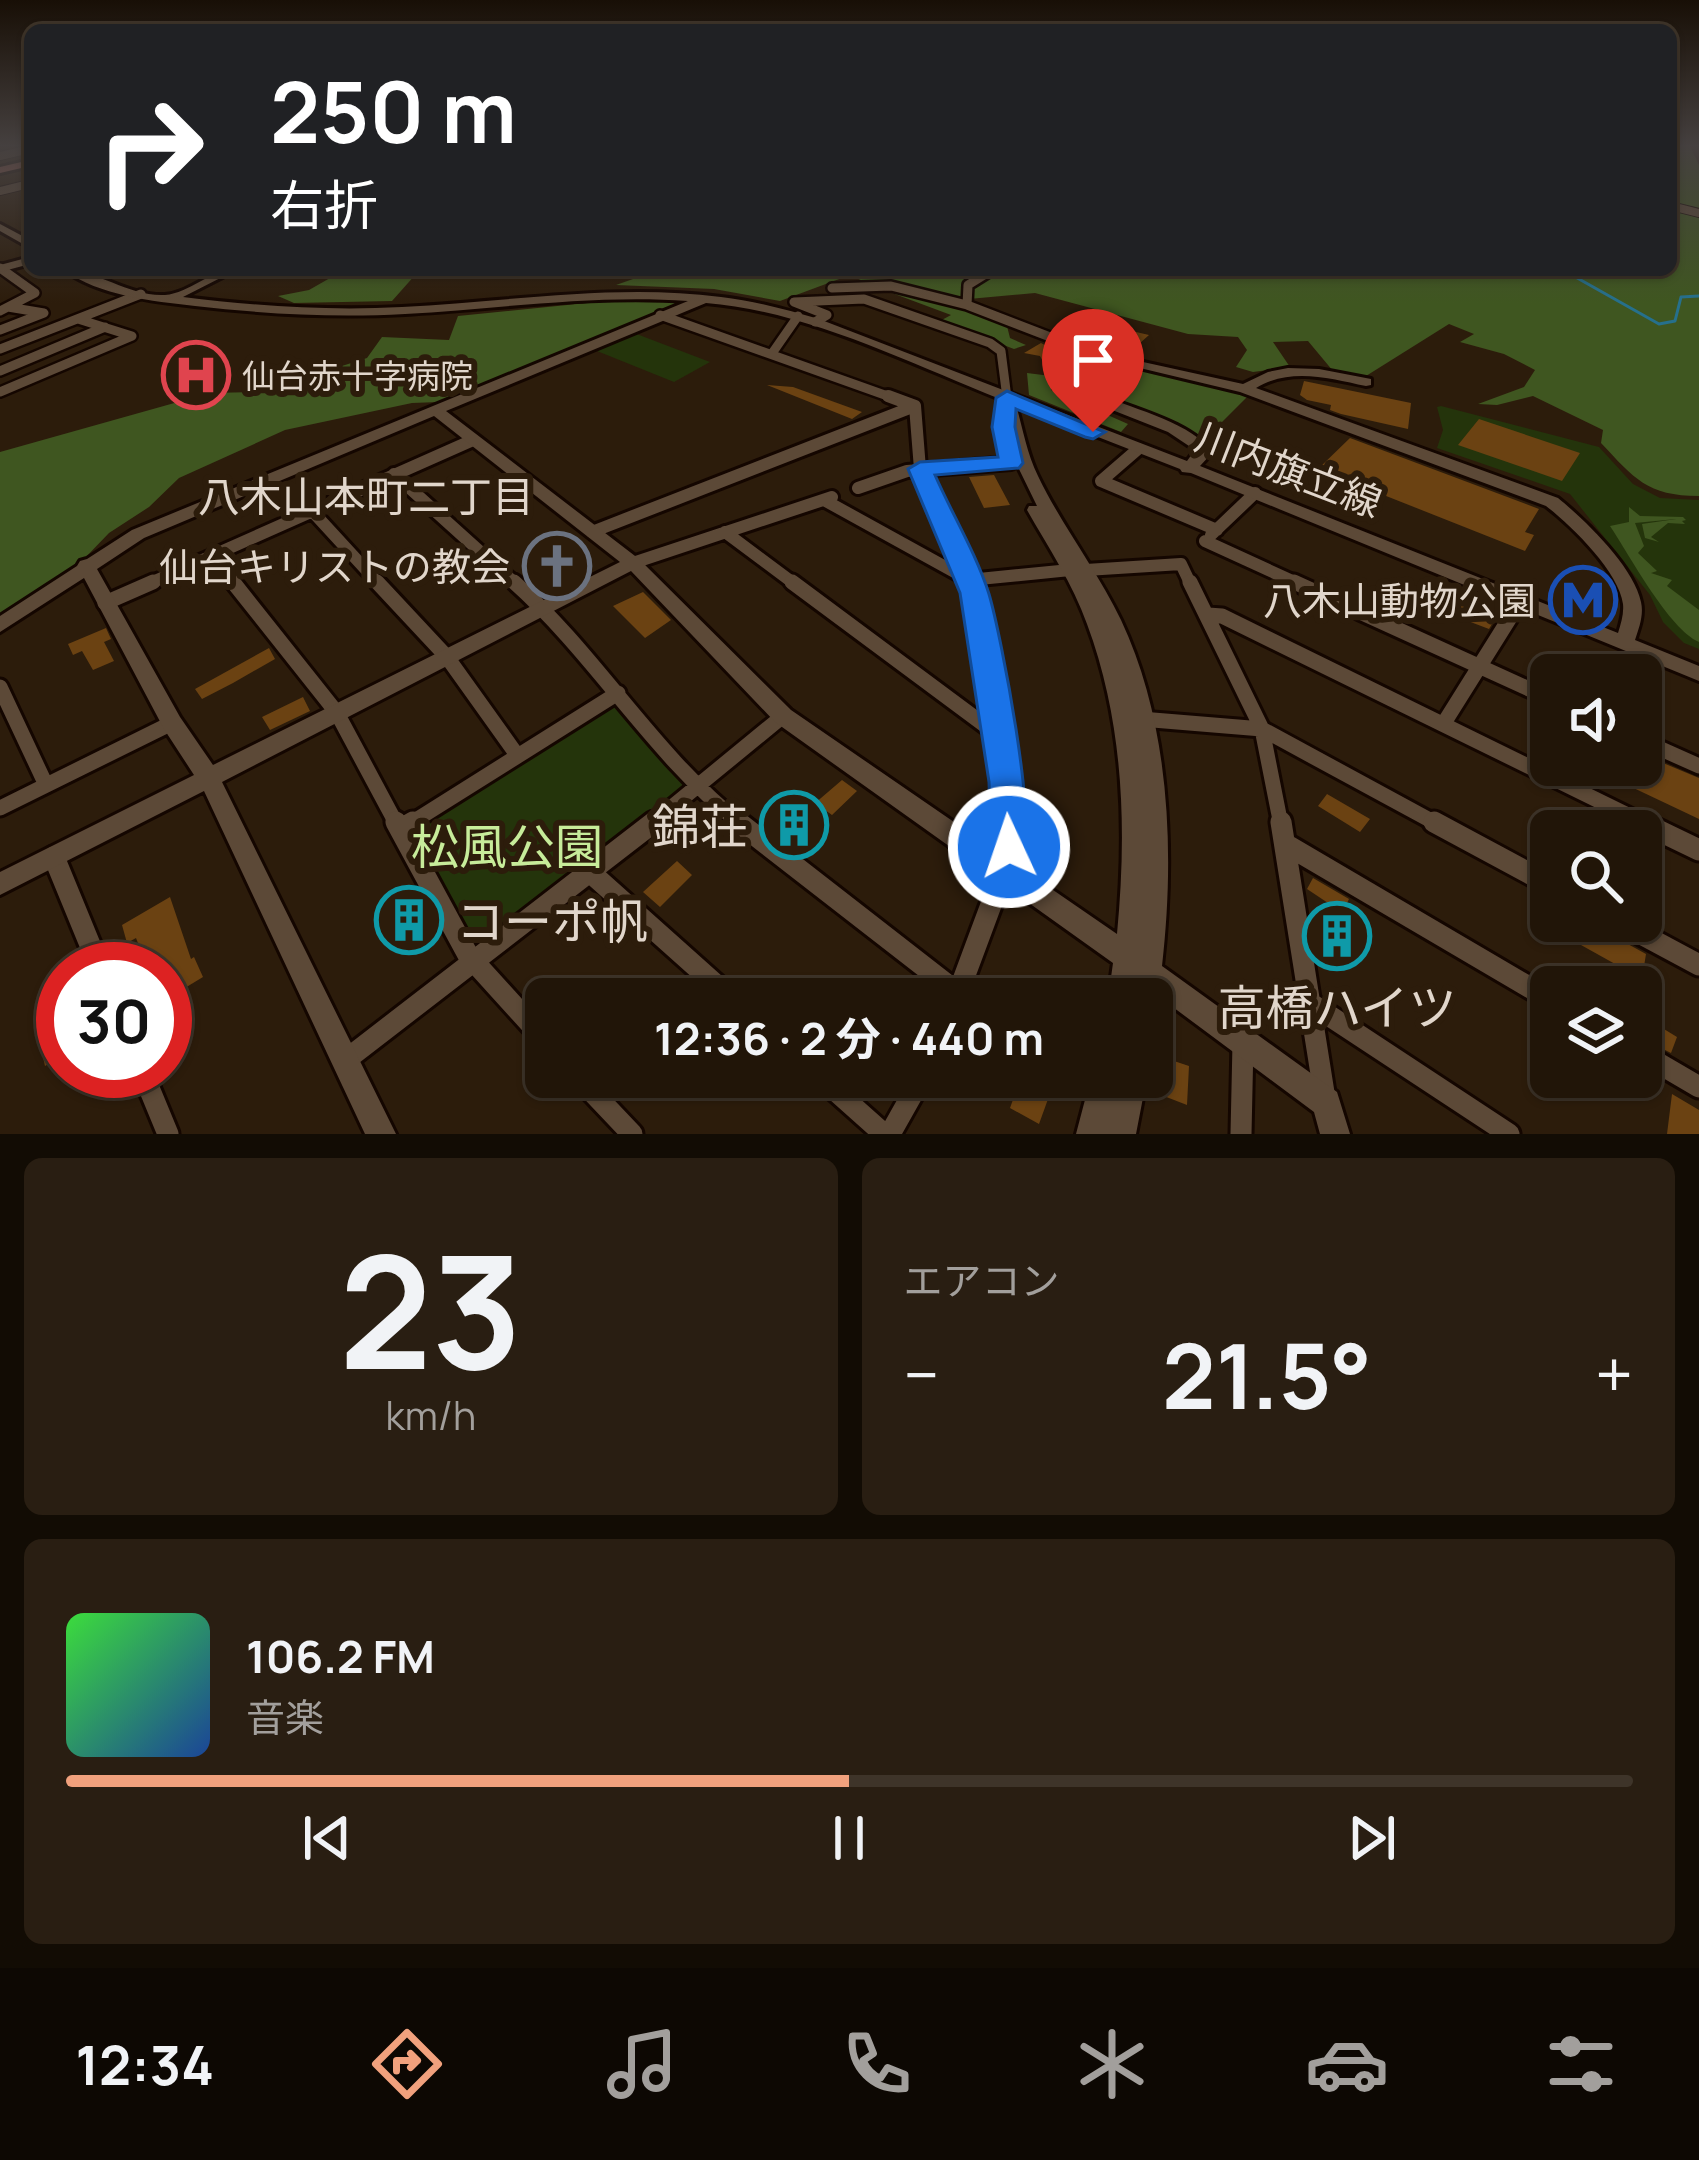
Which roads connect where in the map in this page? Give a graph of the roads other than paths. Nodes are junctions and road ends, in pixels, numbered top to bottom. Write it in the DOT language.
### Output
graph roads {
  1 [pos="0,269"];
  2 [pos="88,276"];
  3 [pos="216,276"];
  4 [pos="982,276"];
  5 [pos="832,288"];
  6 [pos="141,294"];
  7 [pos="712,297"];
  8 [pos="170,299"];
  9 [pos="967,305"];
  10 [pos="4,309"];
  11 [pos="660,315"];
  12 [pos="799,316"];
  13 [pos="78,319"];
  14 [pos="815,322"];
  15 [pos="105,327"];
  16 [pos="0,330"];
  17 [pos="0,350"];
  18 [pos="773,352"];
  19 [pos="1089,352"];
  20 [pos="0,370"];
  21 [pos="1366,382"];
  22 [pos="1245,389"];
  23 [pos="0,392"];
  24 [pos="1007,398"];
  25 [pos="915,406"];
  26 [pos="434,409"];
  27 [pos="473,440"];
  28 [pos="1138,449"];
  29 [pos="1011,463"];
  30 [pos="920,469"];
  31 [pos="1188,469"];
  32 [pos="394,474"];
  33 [pos="859,488"];
  34 [pos="1256,494"];
  35 [pos="312,511"];
  36 [pos="592,532"];
  37 [pos="725,532"];
  38 [pos="1208,539"];
  39 [pos="212,555"];
  40 [pos="633,563"];
  41 [pos="86,565"];
  42 [pos="1078,570"];
  43 [pos="969,580"];
  44 [pos="1521,600"];
  45 [pos="105,603"];
  46 [pos="545,608"];
  47 [pos="1208,615"];
  48 [pos="0,625"];
  49 [pos="1624,643"];
  50 [pos="447,657"];
  51 [pos="1482,667"];
  52 [pos="1699,674"];
  53 [pos="1530,689"];
  54 [pos="618,693"];
  55 [pos="2,696"];
  56 [pos="337,713"];
  57 [pos="783,716"];
  58 [pos="1141,718"];
  59 [pos="172,723"];
  60 [pos="1444,723"];
  61 [pos="1262,730"];
  62 [pos="998,735"];
  63 [pos="1662,749"];
  64 [pos="517,755"];
  65 [pos="1699,766"];
  66 [pos="209,778"];
  67 [pos="46,785"];
  68 [pos="696,789"];
  69 [pos="0,808"];
  70 [pos="400,829"];
  71 [pos="1287,845"];
  72 [pos="1699,850"];
  73 [pos="54,857"];
  74 [pos="1004,870"];
  75 [pos="591,873"];
  76 [pos="1530,874"];
  77 [pos="0,884"];
  78 [pos="89,942"];
  79 [pos="1656,942"];
  80 [pos="473,960"];
  81 [pos="1699,965"];
  82 [pos="1139,976"];
  83 [pos="709,978"];
  84 [pos="934,978"];
  85 [pos="964,978"];
  86 [pos="1530,988"];
  87 [pos="1307,1001"];
  88 [pos="525,1018"];
  89 [pos="1243,1042"];
  90 [pos="346,1059"];
  91 [pos="1662,1065"];
  92 [pos="1699,1087"];
  93 [pos="153,1098"];
  94 [pos="598,1098"];
  95 [pos="845,1098"];
  96 [pos="909,1098"];
  97 [pos="1100,1098"];
  98 [pos="1128,1098"];
  99 [pos="1326,1103"];
  100 [pos="168,1134"];
  101 [pos="381,1134"];
  102 [pos="632,1134"];
  103 [pos="887,1134"];
  104 [pos="1090,1134"];
  105 [pos="1121,1134"];
  106 [pos="1241,1134"];
  107 [pos="1335,1134"];
  108 [pos="1509,1134"];
  1 -- 10 [label="street"];
  2 -- 6 [label="street, 川内旗立線"];
  3 -- 8 [label="street"];
  4 -- 9 [label="street"];
  5 -- 9 [label="street"];
  6 -- 8 [label="street, 川内旗立線"];
  6 -- 13 [label="street"];
  7 -- 8 [label="street, 川内旗立線"];
  7 -- 11 [label="street"];
  7 -- 12 [label="street, 川内旗立線"];
  9 -- 19 [label="street"];
  10 -- 16 [label="street"];
  11 -- 18 [label="street"];
  11 -- 26 [label="street"];
  12 -- 14 [label="street, 川内旗立線"];
  12 -- 18 [label="street"];
  13 -- 15 [label="street"];
  13 -- 17 [label="street"];
  14 -- 24 [label="street, 川内旗立線"];
  14 -- 24 [label="street"];
  15 -- 20 [label="street"];
  15 -- 23 [label="street"];
  18 -- 25 [label="street"];
  19 -- 22 [label="street"];
  19 -- 31 [label="street"];
  21 -- 22 [label="street"];
  22 -- 49 [label="street"];
  24 -- 28 [label="street, 川内旗立線"];
  24 -- 29 [label="street"];
  24 -- 42 [label="street"];
  25 -- 30 [label="street"];
  25 -- 36 [label="street"];
  26 -- 27 [label="street"];
  26 -- 41 [label="street"];
  27 -- 32 [label="street"];
  27 -- 36 [label="street"];
  28 -- 31 [label="street, 川内旗立線"];
  28 -- 38 [label="street"];
  29 -- 30 [label="street"];
  29 -- 42 [label="street"];
  30 -- 33 [label="street"];
  30 -- 43 [label="street"];
  31 -- 34 [label="street, 川内旗立線"];
  32 -- 35 [label="street"];
  32 -- 46 [label="street"];
  34 -- 38 [label="street"];
  34 -- 44 [label="street, 川内旗立線"];
  35 -- 39 [label="street"];
  35 -- 50 [label="street"];
  36 -- 40 [label="street"];
  37 -- 40 [label="street"];
  37 -- 43 [label="street"];
  37 -- 62 [label="street"];
  38 -- 51 [label="street"];
  39 -- 45 [label="street"];
  39 -- 56 [label="street"];
  40 -- 46 [label="street"];
  40 -- 57 [label="street"];
  41 -- 45 [label="street"];
  41 -- 48 [label="street"];
  42 -- 43 [label="street"];
  42 -- 47 [label="street"];
  42 -- 58 [label="street"];
  42 -- 82 [label="street"];
  43 -- 62 [label="street"];
  44 -- 49 [label="street, 川内旗立線"];
  44 -- 51 [label="street"];
  45 -- 59 [label="street"];
  46 -- 50 [label="street"];
  46 -- 54 [label="street"];
  47 -- 60 [label="street"];
  47 -- 61 [label="street"];
  49 -- 52 [label="street, 川内旗立線"];
  50 -- 56 [label="street"];
  50 -- 64 [label="street"];
  51 -- 53 [label="street"];
  51 -- 60 [label="street"];
  54 -- 64 [label="street"];
  54 -- 68 [label="street"];
  55 -- 67 [label="street"];
  56 -- 66 [label="street"];
  56 -- 70 [label="street"];
  57 -- 68 [label="street"];
  57 -- 74 [label="street"];
  58 -- 61 [label="street"];
  58 -- 82 [label="street"];
  59 -- 66 [label="street"];
  59 -- 67 [label="street"];
  60 -- 72 [label="street"];
  61 -- 71 [label="street"];
  61 -- 76 [label="street"];
  62 -- 74 [label="street"];
  63 -- 65 [label="street"];
  64 -- 70 [label="street"];
  66 -- 73 [label="street"];
  66 -- 90 [label="street"];
  67 -- 69 [label="street"];
  68 -- 75 [label="street"];
  68 -- 84 [label="street"];
  70 -- 80 [label="street"];
  71 -- 86 [label="street"];
  71 -- 87 [label="street"];
  73 -- 77 [label="street"];
  73 -- 78 [label="street"];
  74 -- 82 [label="street"];
  74 -- 85 [label="street"];
  75 -- 80 [label="street"];
  75 -- 83 [label="street"];
  79 -- 81 [label="street"];
  80 -- 88 [label="street"];
  80 -- 90 [label="street"];
  82 -- 89 [label="street"];
  87 -- 99 [label="street"];
  87 -- 108 [label="street"];
  89 -- 99 [label="street"];
  89 -- 106 [label="street"];
  90 -- 101 [label="street"];
  91 -- 92 [label="street"];
  93 -- 100 [label="street"];
  94 -- 102 [label="street"];
  95 -- 103 [label="street"];
  96 -- 103 [label="street"];
  97 -- 104 [label="street"];
  98 -- 105 [label="street"];
  99 -- 107 [label="street"];
}
